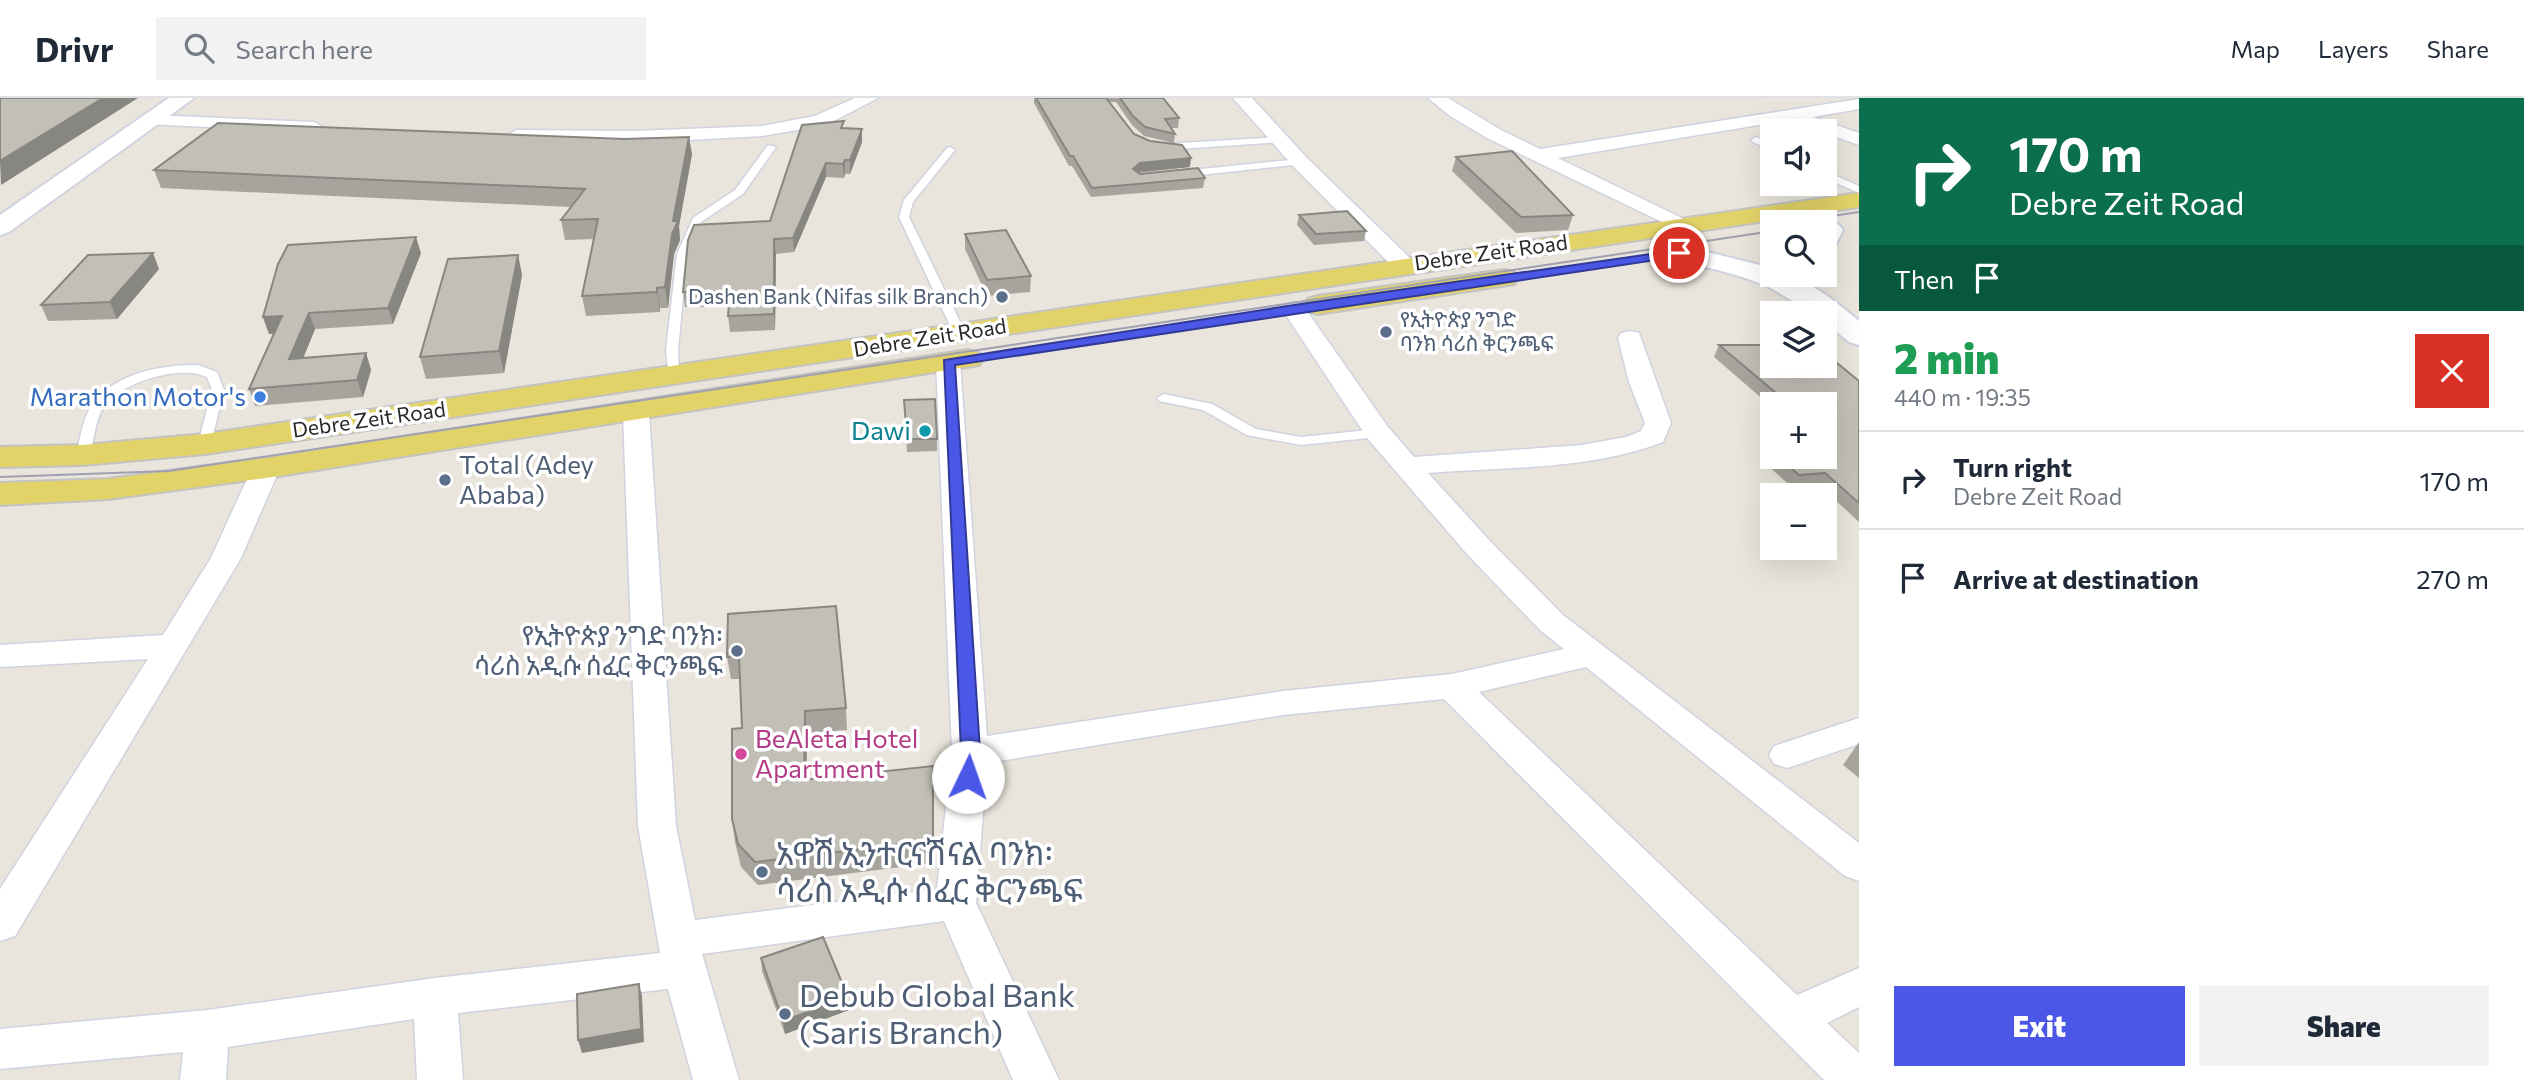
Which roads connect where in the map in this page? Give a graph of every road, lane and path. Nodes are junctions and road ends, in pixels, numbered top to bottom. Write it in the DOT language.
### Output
graph roads {
  1 [pos="183,98"];
  2 [pos="869,98"];
  3 [pos="1242,98"];
  4 [pos="1437,98"];
  5 [pos="1859,104"];
  6 [pos="1791,115"];
  7 [pos="152,120"];
  8 [pos="333,128"];
  9 [pos="499,135"];
  10 [pos="1859,139"];
  11 [pos="1280,140"];
  12 [pos="1756,140"];
  13 [pos="1760,142"];
  14 [pos="1155,145"];
  15 [pos="771,147"];
  16 [pos="950,150"];
  17 [pos="1538,155"];
  18 [pos="1300,162"];
  19 [pos="1166,175"];
  20 [pos="1837,180"];
  21 [pos="1859,190"];
  22 [pos="1859,200"];
  23 [pos="1859,225"];
  24 [pos="0,227"];
  25 [pos="1837,231"];
  26 [pos="1760,239"];
  27 [pos="1681,240"];
  28 [pos="1404,265"];
  29 [pos="1825,287"];
  30 [pos="1294,309"];
  31 [pos="1859,317"];
  32 [pos="1859,336"];
  33 [pos="1630,338"];
  34 [pos="954,348"];
  35 [pos="673,375"];
  36 [pos="1164,398"];
  37 [pos="636,413"];
  38 [pos="1378,433"];
  39 [pos="205,444"];
  40 [pos="83,455"];
  41 [pos="0,457"];
  42 [pos="1410,466"];
  43 [pos="266,468"];
  44 [pos="0,495"];
  45 [pos="173,646"];
  46 [pos="1593,654"];
  47 [pos="0,656"];
  48 [pos="1452,686"];
  49 [pos="1859,731"];
  50 [pos="970,751"];
  51 [pos="1787,755"];
  52 [pos="1859,865"];
  53 [pos="956,903"];
  54 [pos="0,924"];
  55 [pos="680,955"];
  56 [pos="1859,987"];
  57 [pos="435,998"];
  58 [pos="1792,1018"];
  59 [pos="207,1030"];
  60 [pos="0,1049"];
  61 [pos="203,1080"];
  62 [pos="440,1080"];
  63 [pos="716,1080"];
  64 [pos="1036,1080"];
  65 [pos="1855,1080"];
  1 -- 7 [label="street"];
  2 -- 9 [label="street"];
  3 -- 11 [label="street"];
  4 -- 17 [label="street"];
  5 -- 6 [label="street"];
  6 -- 10 [label="street"];
  6 -- 17 [label="street"];
  7 -- 8 [label="street"];
  7 -- 24 [label="street"];
  11 -- 14 [label="lane"];
  11 -- 18 [label="street"];
  12 -- 13 [label="lane"];
  15 -- 35 [label="lane"];
  16 -- 34 [label="lane"];
  17 -- 27 [label="street"];
  18 -- 19 [label="lane"];
  18 -- 28 [label="street"];
  20 -- 21 [label="lane"];
  22 -- 27 [label="main road, Debre Zeit Road"];
  23 -- 25 [label="main road"];
  26 -- 27 [label="main road, Debre Zeit Road"];
  27 -- 28 [label="main road, Debre Zeit Road"];
  27 -- 30 [label="main road, Debre Zeit Road"];
  27 -- 32 [label="street"];
  28 -- 34 [label="main road, Debre Zeit Road"];
  29 -- 31 [label="street"];
  30 -- 34 [label="main road, Debre Zeit Road"];
  30 -- 38 [label="street"];
  33 -- 42 [label="street"];
  34 -- 35 [label="main road, Debre Zeit Road"];
  34 -- 37 [label="main road, Debre Zeit Road"];
  34 -- 50 [label="street"];
  35 -- 39 [label="main road, Debre Zeit Road"];
  36 -- 38 [label="lane"];
  37 -- 43 [label="main road, Debre Zeit Road"];
  37 -- 55 [label="street"];
  38 -- 42 [label="street"];
  39 -- 40 [label="main road, Debre Zeit Road"];
  39 -- 40 [label="lane"];
  40 -- 41 [label="main road, Debre Zeit Road"];
  42 -- 46 [label="street"];
  43 -- 44 [label="main road, Debre Zeit Road"];
  43 -- 45 [label="street"];
  45 -- 47 [label="street"];
  45 -- 54 [label="street"];
  46 -- 48 [label="street"];
  46 -- 52 [label="street"];
  48 -- 50 [label="street"];
  48 -- 58 [label="street"];
  49 -- 51 [label="street"];
  50 -- 53 [label="street"];
  53 -- 55 [label="street"];
  53 -- 64 [label="street"];
  55 -- 57 [label="street"];
  55 -- 63 [label="street"];
  56 -- 58 [label="street"];
  57 -- 59 [label="street"];
  57 -- 62 [label="street"];
  58 -- 65 [label="street"];
  59 -- 60 [label="street"];
  59 -- 61 [label="street"];
}
